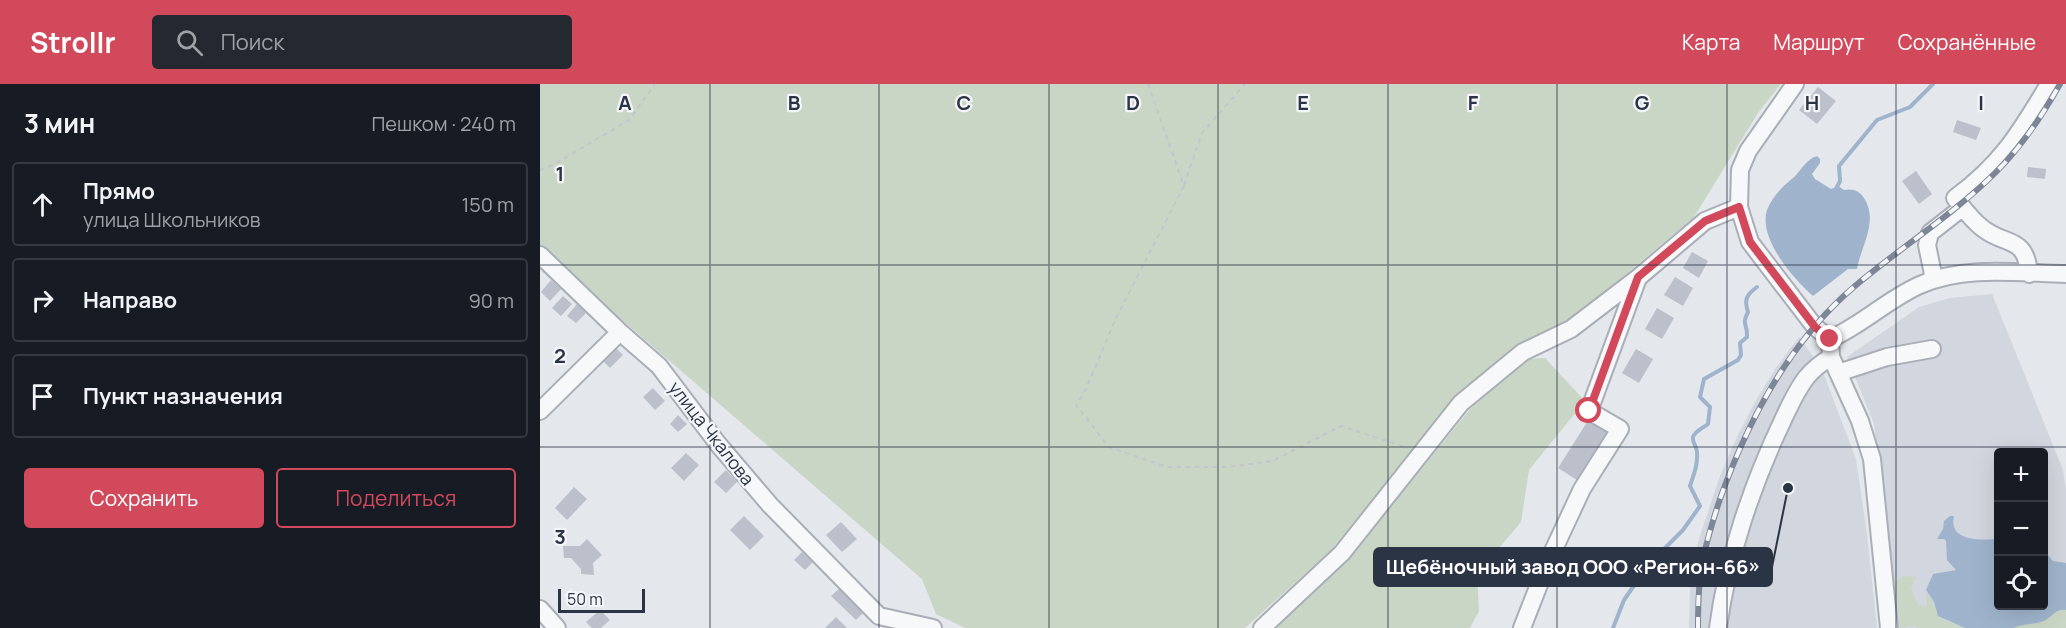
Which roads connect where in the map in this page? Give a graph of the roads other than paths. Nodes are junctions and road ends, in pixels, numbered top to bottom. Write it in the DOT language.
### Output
graph roads {
  1 [pos="1795,84"];
  2 [pos="2049,84"];
  3 [pos="1739,207"];
  4 [pos="1962,208"];
  5 [pos="540,255"];
  6 [pos="2029,273"];
  7 [pos="2066,274"];
  8 [pos="1638,277"];
  9 [pos="1934,279"];
  10 [pos="620,332"];
  11 [pos="1830,339"];
  12 [pos="1932,350"];
  13 [pos="1831,357"];
  14 [pos="1838,373"];
  15 [pos="540,411"];
  16 [pos="540,609"];
  17 [pos="873,622"];
  18 [pos="557,628"];
  19 [pos="933,628"];
  20 [pos="1262,628"];
  21 [pos="1522,628"];
  22 [pos="1718,628"];
  23 [pos="1889,628"];
  1 -- 3 [label="street"];
  2 -- 4 [label="street"];
  3 -- 8 [label="street"];
  3 -- 11 [label="street"];
  4 -- 6 [label="street"];
  4 -- 9 [label="street"];
  5 -- 10 [label="street, улица Чкалова"];
  6 -- 7 [label="street"];
  6 -- 9 [label="street"];
  8 -- 20 [label="street"];
  8 -- 21 [label="street"];
  9 -- 11 [label="street"];
  10 -- 15 [label="street"];
  10 -- 17 [label="street, улица Чкалова"];
  11 -- 13 [label="street"];
  12 -- 14 [label="street"];
  13 -- 14 [label="street"];
  13 -- 22 [label="street"];
  14 -- 23 [label="street"];
  16 -- 18 [label="street"];
  17 -- 19 [label="street"];
}
